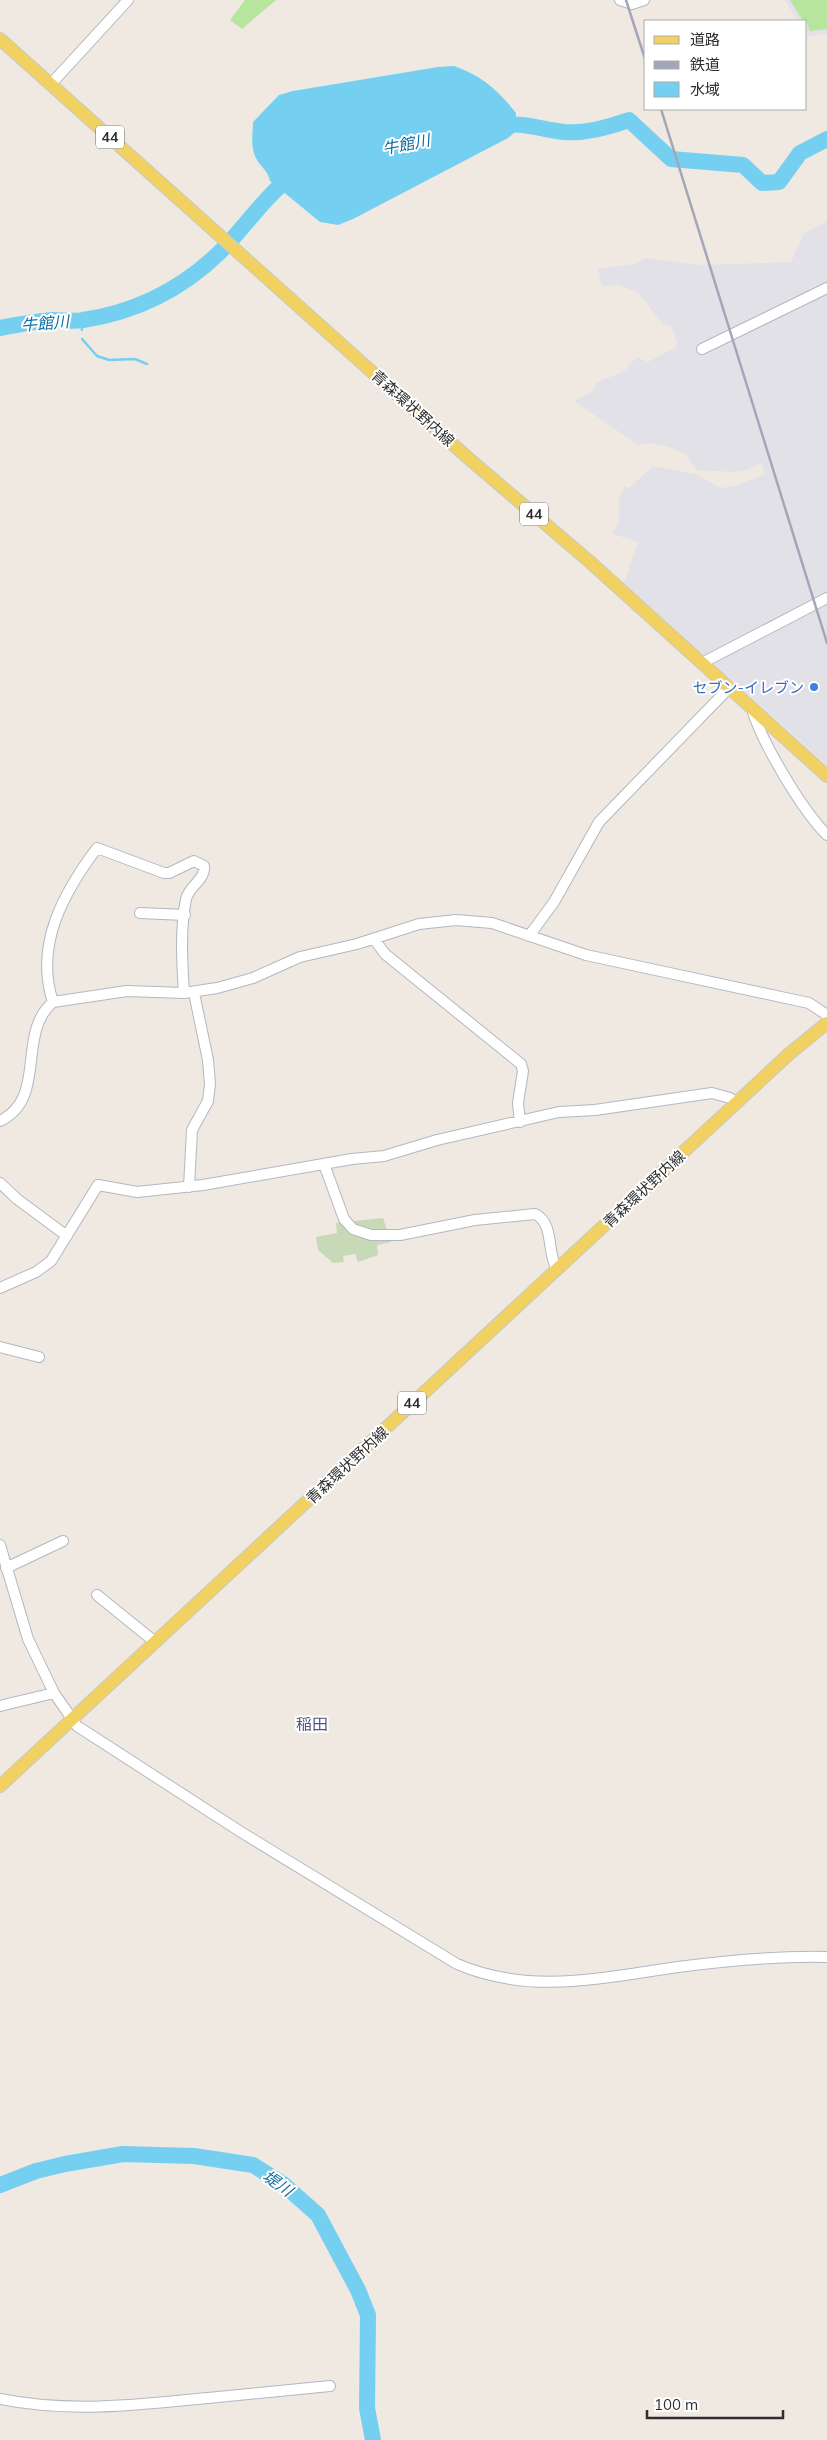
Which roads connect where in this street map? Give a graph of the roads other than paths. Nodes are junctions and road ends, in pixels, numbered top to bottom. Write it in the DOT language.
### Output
graph roads {
  1 [pos="128,0"];
  2 [pos="620,0"];
  3 [pos="644,0"];
  4 [pos="0,39"];
  5 [pos="52,84"];
  6 [pos="827,288"];
  7 [pos="702,349"];
  8 [pos="827,598"];
  9 [pos="702,663"];
  10 [pos="729,688"];
  11 [pos="752,709"];
  12 [pos="827,776"];
  13 [pos="827,835"];
  14 [pos="140,913"];
  15 [pos="185,915"];
  16 [pos="529,936"];
  17 [pos="374,939"];
  18 [pos="189,993"];
  19 [pos="53,1002"];
  20 [pos="827,1015"];
  21 [pos="827,1023"];
  22 [pos="737,1102"];
  23 [pos="0,1121"];
  24 [pos="520,1122"];
  25 [pos="324,1164"];
  26 [pos="0,1183"];
  27 [pos="189,1187"];
  28 [pos="67,1236"];
  29 [pos="557,1269"];
  30 [pos="0,1288"];
  31 [pos="0,1347"];
  32 [pos="39,1357"];
  33 [pos="63,1542"];
  34 [pos="0,1545"];
  35 [pos="6,1568"];
  36 [pos="97,1594"];
  37 [pos="155,1642"];
  38 [pos="54,1693"];
  39 [pos="0,1706"];
  40 [pos="71,1720"];
  41 [pos="0,1786"];
  42 [pos="827,1957"];
  43 [pos="330,2386"];
  44 [pos="0,2399"];
  1 -- 5 [label="street"];
  2 -- 3 [label="street"];
  4 -- 5 [label="main road, 青森環状野内線 / 44"];
  5 -- 9 [label="main road, 青森環状野内線 / 44"];
  6 -- 7 [label="street"];
  8 -- 9 [label="street"];
  9 -- 10 [label="main road, 青森環状野内線 / 44"];
  10 -- 11 [label="main road, 青森環状野内線 / 44"];
  10 -- 16 [label="street"];
  11 -- 12 [label="main road, 青森環状野内線 / 44"];
  11 -- 13 [label="street"];
  14 -- 15 [label="street"];
  15 -- 18 [label="street"];
  15 -- 19 [label="street"];
  16 -- 17 [label="street"];
  16 -- 20 [label="street"];
  17 -- 18 [label="street"];
  17 -- 24 [label="street"];
  18 -- 19 [label="street"];
  18 -- 27 [label="street"];
  19 -- 23 [label="street"];
  21 -- 22 [label="main road, 青森環状野内線 / 44"];
  22 -- 24 [label="street"];
  22 -- 29 [label="main road, 青森環状野内線 / 44"];
  24 -- 25 [label="street"];
  25 -- 27 [label="street"];
  25 -- 29 [label="street"];
  26 -- 28 [label="street"];
  27 -- 28 [label="street"];
  28 -- 30 [label="street"];
  29 -- 37 [label="main road, 青森環状野内線 / 44"];
  31 -- 32 [label="street"];
  33 -- 35 [label="street"];
  34 -- 35 [label="street"];
  35 -- 38 [label="street"];
  36 -- 37 [label="street"];
  37 -- 40 [label="main road, 青森環状野内線 / 44"];
  38 -- 39 [label="street"];
  38 -- 40 [label="street"];
  40 -- 41 [label="main road, 青森環状野内線 / 44"];
  40 -- 42 [label="street"];
  43 -- 44 [label="street"];
}
